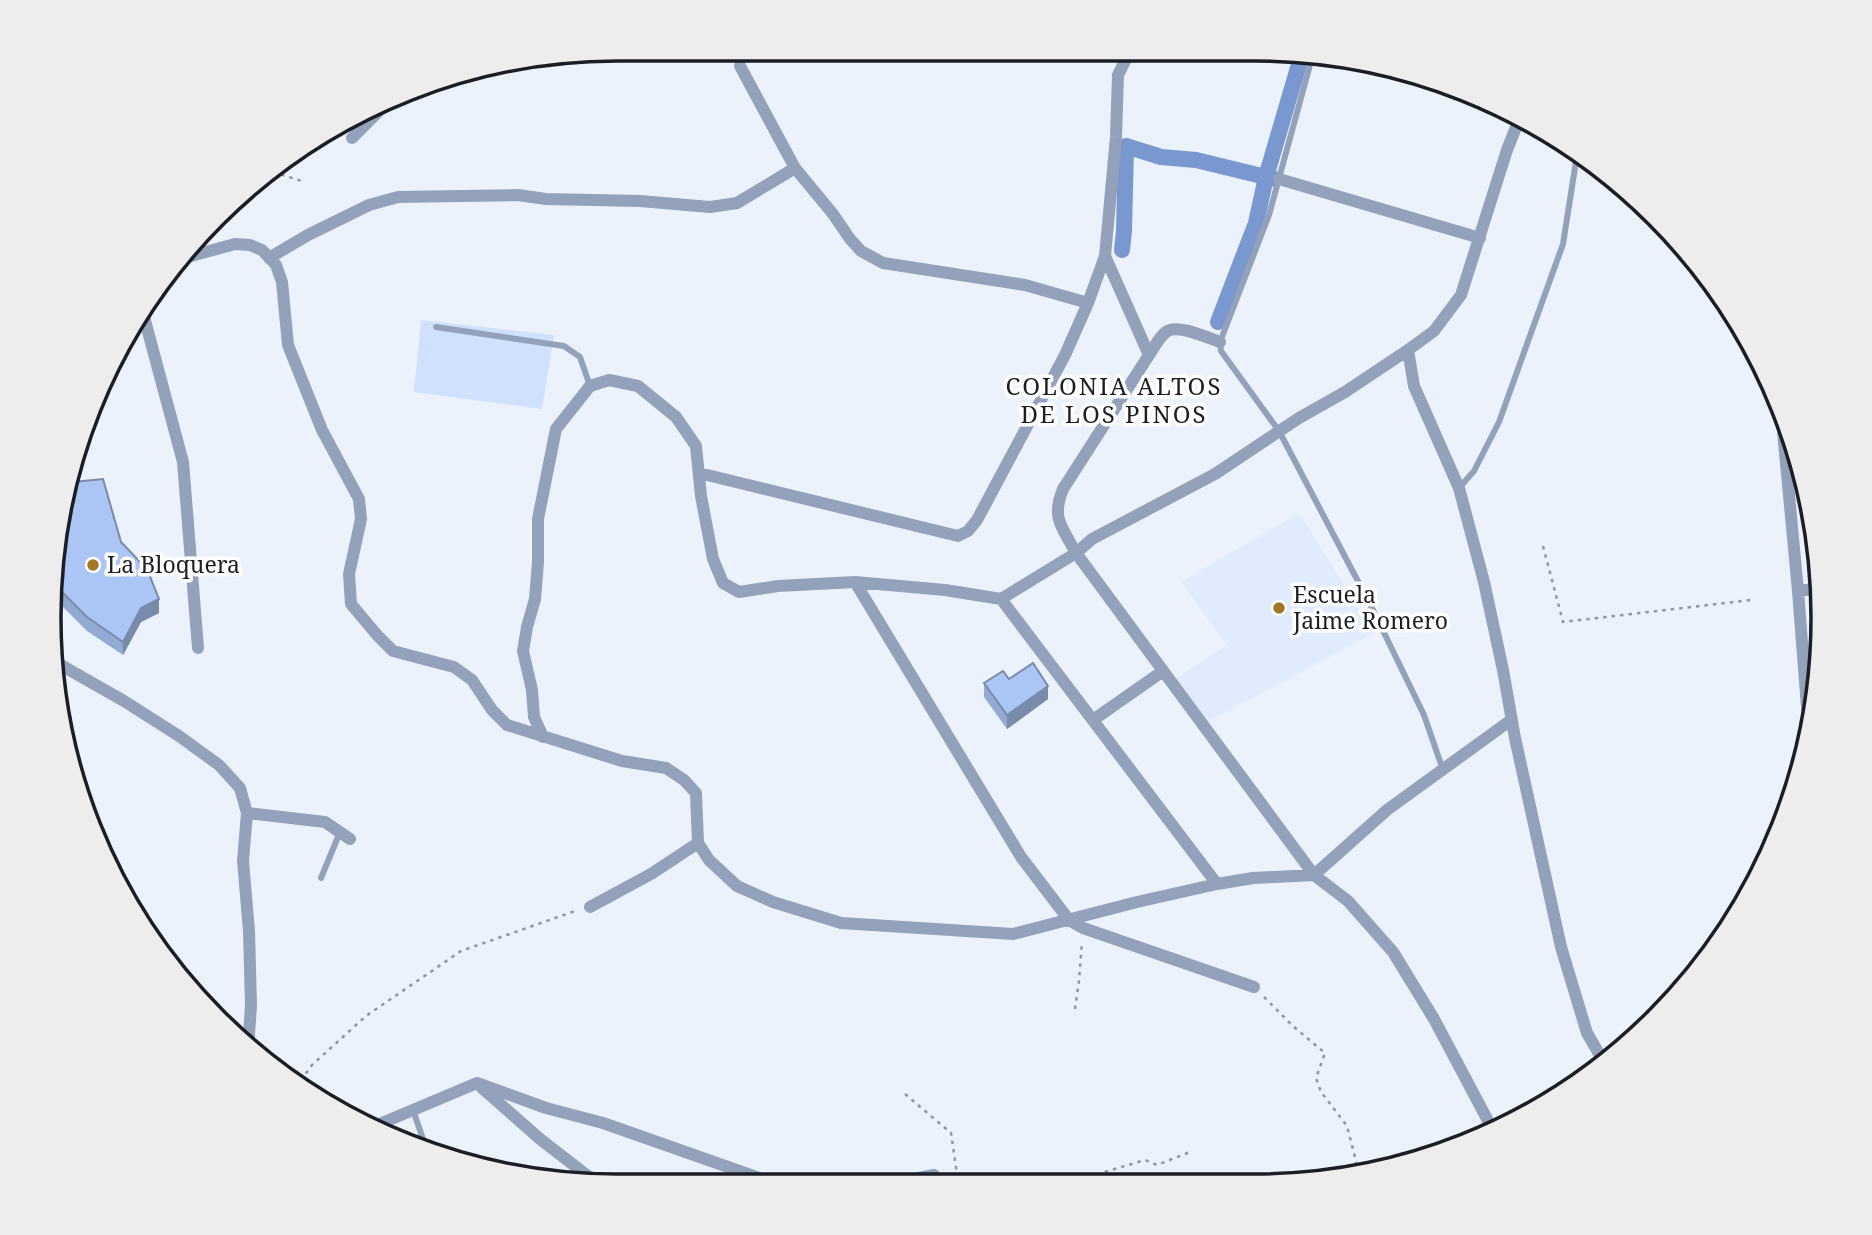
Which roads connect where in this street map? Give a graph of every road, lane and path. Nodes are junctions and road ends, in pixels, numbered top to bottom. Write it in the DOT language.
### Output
graph roads {
  1 [pos="1125,61"];
  2 [pos="1310,64"];
  3 [pos="740,66"];
  4 [pos="371,119"];
  5 [pos="1516,127"];
  6 [pos="352,138"];
  7 [pos="1576,163"];
  8 [pos="795,168"];
  9 [pos="281,175"];
  10 [pos="1279,179"];
  11 [pos="305,182"];
  12 [pos="1480,238"];
  13 [pos="197,254"];
  14 [pos="1105,256"];
  15 [pos="269,258"];
  16 [pos="1088,303"];
  17 [pos="146,323"];
  18 [pos="436,327"];
  19 [pos="1220,342"];
  20 [pos="1408,351"];
  21 [pos="1149,355"];
  22 [pos="590,386"];
  23 [pos="1279,431"];
  24 [pos="1785,451"];
  25 [pos="699,474"];
  26 [pos="1459,488"];
  27 [pos="1543,546"];
  28 [pos="1076,552"];
  29 [pos="855,582"];
  30 [pos="1810,589"];
  31 [pos="1798,591"];
  32 [pos="1001,599"];
  33 [pos="1751,600"];
  34 [pos="198,648"];
  35 [pos="63,667"];
  36 [pos="1163,671"];
  37 [pos="1806,691"];
  38 [pos="1093,720"];
  39 [pos="1511,720"];
  40 [pos="543,737"];
  41 [pos="1443,770"];
  42 [pos="247,813"];
  43 [pos="345,835"];
  44 [pos="698,843"];
  45 [pos="1314,875"];
  46 [pos="321,878"];
  47 [pos="1217,884"];
  48 [pos="590,907"];
  49 [pos="1069,920"];
  50 [pos="1083,928"];
  51 [pos="1254,987"];
  52 [pos="1075,1009"];
  53 [pos="249,1034"];
  54 [pos="1599,1054"];
  55 [pos="305,1078"];
  56 [pos="477,1083"];
  57 [pos="905,1094"];
  58 [pos="413,1110"];
  59 [pos="384,1122"];
  60 [pos="1488,1122"];
  61 [pos="422,1138"];
  62 [pos="1190,1152"];
  63 [pos="1355,1164"];
  64 [pos="584,1173"];
  65 [pos="748,1174"];
  66 [pos="957,1174"];
  67 [pos="1097,1174"];
  1 -- 14 [label="street"];
  2 -- 10 [label="lane"];
  3 -- 8 [label="street"];
  4 -- 6 [label="street"];
  5 -- 12 [label="street"];
  7 -- 26 [label="lane"];
  8 -- 15 [label="street"];
  8 -- 16 [label="street"];
  9 -- 11 [label="path"];
  10 -- 12 [label="street"];
  10 -- 19 [label="lane"];
  12 -- 20 [label="street"];
  13 -- 15 [label="street"];
  14 -- 16 [label="street"];
  14 -- 21 [label="street"];
  15 -- 40 [label="street"];
  16 -- 25 [label="street"];
  17 -- 34 [label="street"];
  18 -- 22 [label="lane"];
  19 -- 21 [label="street"];
  19 -- 23 [label="lane"];
  20 -- 23 [label="street"];
  20 -- 26 [label="street"];
  21 -- 28 [label="street"];
  22 -- 25 [label="street"];
  22 -- 40 [label="street"];
  23 -- 28 [label="street"];
  23 -- 41 [label="lane"];
  24 -- 31 [label="street"];
  25 -- 29 [label="street"];
  26 -- 39 [label="street"];
  27 -- 33 [label="path"];
  28 -- 32 [label="street"];
  28 -- 36 [label="street"];
  29 -- 32 [label="street"];
  29 -- 49 [label="street"];
  30 -- 31 [label="street"];
  31 -- 37 [label="street"];
  32 -- 38 [label="street"];
  35 -- 42 [label="street"];
  36 -- 38 [label="street"];
  36 -- 45 [label="street"];
  38 -- 47 [label="street"];
  39 -- 41 [label="street"];
  39 -- 54 [label="street"];
  40 -- 44 [label="street"];
  41 -- 45 [label="street"];
  42 -- 43 [label="street"];
  42 -- 53 [label="street"];
  43 -- 46 [label="lane"];
  44 -- 48 [label="street"];
  44 -- 49 [label="street"];
  45 -- 47 [label="street"];
  45 -- 60 [label="street"];
  47 -- 49 [label="street"];
  48 -- 55 [label="path"];
  49 -- 50 [label="street"];
  50 -- 51 [label="street"];
  50 -- 52 [label="path"];
  51 -- 63 [label="path"];
  56 -- 58 [label="street"];
  56 -- 64 [label="street"];
  56 -- 65 [label="street"];
  57 -- 66 [label="path"];
  58 -- 59 [label="street"];
  58 -- 61 [label="lane"];
  62 -- 67 [label="path"];
}
